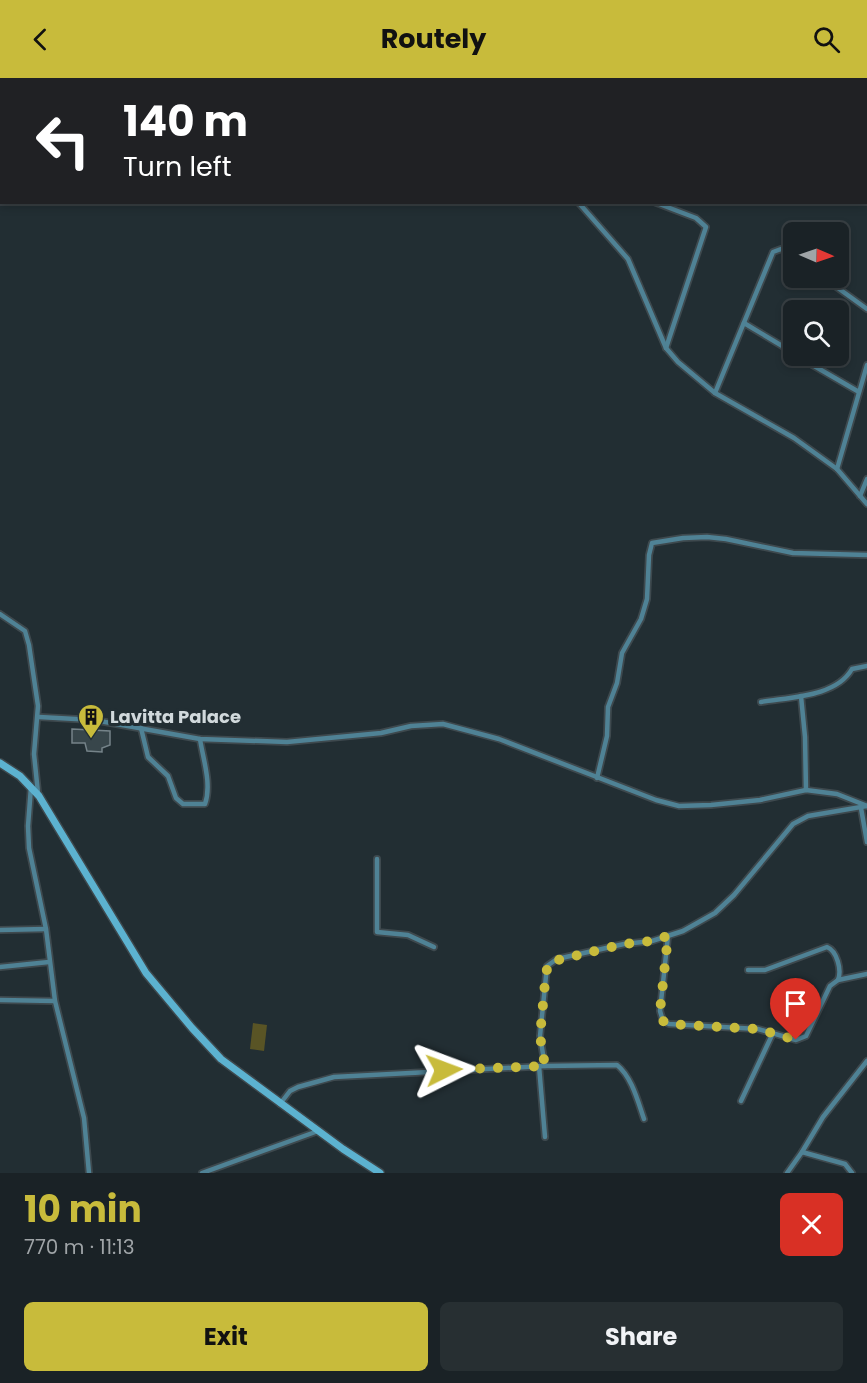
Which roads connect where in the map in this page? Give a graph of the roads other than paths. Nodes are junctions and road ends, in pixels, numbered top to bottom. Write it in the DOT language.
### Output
graph roads {
  1 [pos="580,204"];
  2 [pos="659,204"];
  3 [pos="783,250"];
  4 [pos="838,288"];
  5 [pos="867,309"];
  6 [pos="744,323"];
  7 [pos="783,346"];
  8 [pos="666,348"];
  9 [pos="815,366"];
  10 [pos="867,366"];
  11 [pos="859,392"];
  12 [pos="715,393"];
  13 [pos="837,468"];
  14 [pos="867,478"];
  15 [pos="861,496"];
  16 [pos="867,504"];
  17 [pos="867,555"];
  18 [pos="0,614"];
  19 [pos="867,666"];
  20 [pos="801,696"];
  21 [pos="761,702"];
  22 [pos="39,717"];
  23 [pos="141,728"];
  24 [pos="200,739"];
  25 [pos="0,764"];
  26 [pos="597,778"];
  27 [pos="31,787"];
  28 [pos="806,790"];
  29 [pos="39,796"];
  30 [pos="865,807"];
  31 [pos="867,842"];
  32 [pos="377,859"];
  33 [pos="45,929"];
  34 [pos="0,930"];
  35 [pos="668,936"];
  36 [pos="434,947"];
  37 [pos="49,962"];
  38 [pos="0,967"];
  39 [pos="748,970"];
  40 [pos="867,974"];
  41 [pos="838,980"];
  42 [pos="0,1000"];
  43 [pos="55,1001"];
  44 [pos="773,1033"];
  45 [pos="867,1061"];
  46 [pos="539,1066"];
  47 [pos="545,1066"];
  48 [pos="741,1101"];
  49 [pos="280,1104"];
  50 [pos="644,1119"];
  51 [pos="318,1131"];
  52 [pos="545,1137"];
  53 [pos="802,1152"];
  54 [pos="89,1173"];
  55 [pos="202,1173"];
  56 [pos="380,1173"];
  57 [pos="787,1173"];
  58 [pos="852,1173"];
  1 -- 8 [label="street"];
  2 -- 8 [label="street"];
  3 -- 6 [label="street"];
  4 -- 5 [label="street"];
  6 -- 7 [label="street"];
  6 -- 12 [label="street"];
  8 -- 12 [label="street"];
  9 -- 11 [label="street"];
  10 -- 11 [label="street"];
  11 -- 13 [label="street"];
  12 -- 13 [label="street"];
  13 -- 15 [label="street"];
  14 -- 15 [label="street"];
  15 -- 16 [label="street"];
  17 -- 26 [label="street"];
  18 -- 22 [label="street"];
  19 -- 20 [label="street"];
  20 -- 21 [label="street"];
  20 -- 28 [label="street"];
  22 -- 23 [label="street"];
  22 -- 29 [label="street"];
  23 -- 24 [label="street"];
  23 -- 24 [label="street"];
  24 -- 26 [label="street"];
  25 -- 27 [label="street"];
  26 -- 28 [label="street"];
  27 -- 29 [label="street"];
  27 -- 33 [label="street"];
  28 -- 30 [label="street"];
  29 -- 49 [label="street"];
  30 -- 31 [label="street"];
  30 -- 35 [label="street"];
  32 -- 36 [label="street"];
  33 -- 34 [label="street"];
  33 -- 37 [label="street"];
  35 -- 44 [label="street"];
  35 -- 47 [label="street"];
  37 -- 38 [label="street"];
  37 -- 43 [label="street"];
  39 -- 41 [label="street"];
  40 -- 41 [label="street"];
  41 -- 44 [label="street"];
  42 -- 43 [label="street"];
  43 -- 54 [label="street"];
  44 -- 48 [label="street"];
  45 -- 53 [label="street"];
  46 -- 47 [label="street"];
  46 -- 49 [label="street"];
  46 -- 52 [label="street"];
  47 -- 50 [label="street"];
  49 -- 51 [label="street"];
  51 -- 55 [label="street"];
  51 -- 56 [label="street"];
  53 -- 57 [label="street"];
  53 -- 58 [label="street"];
}
